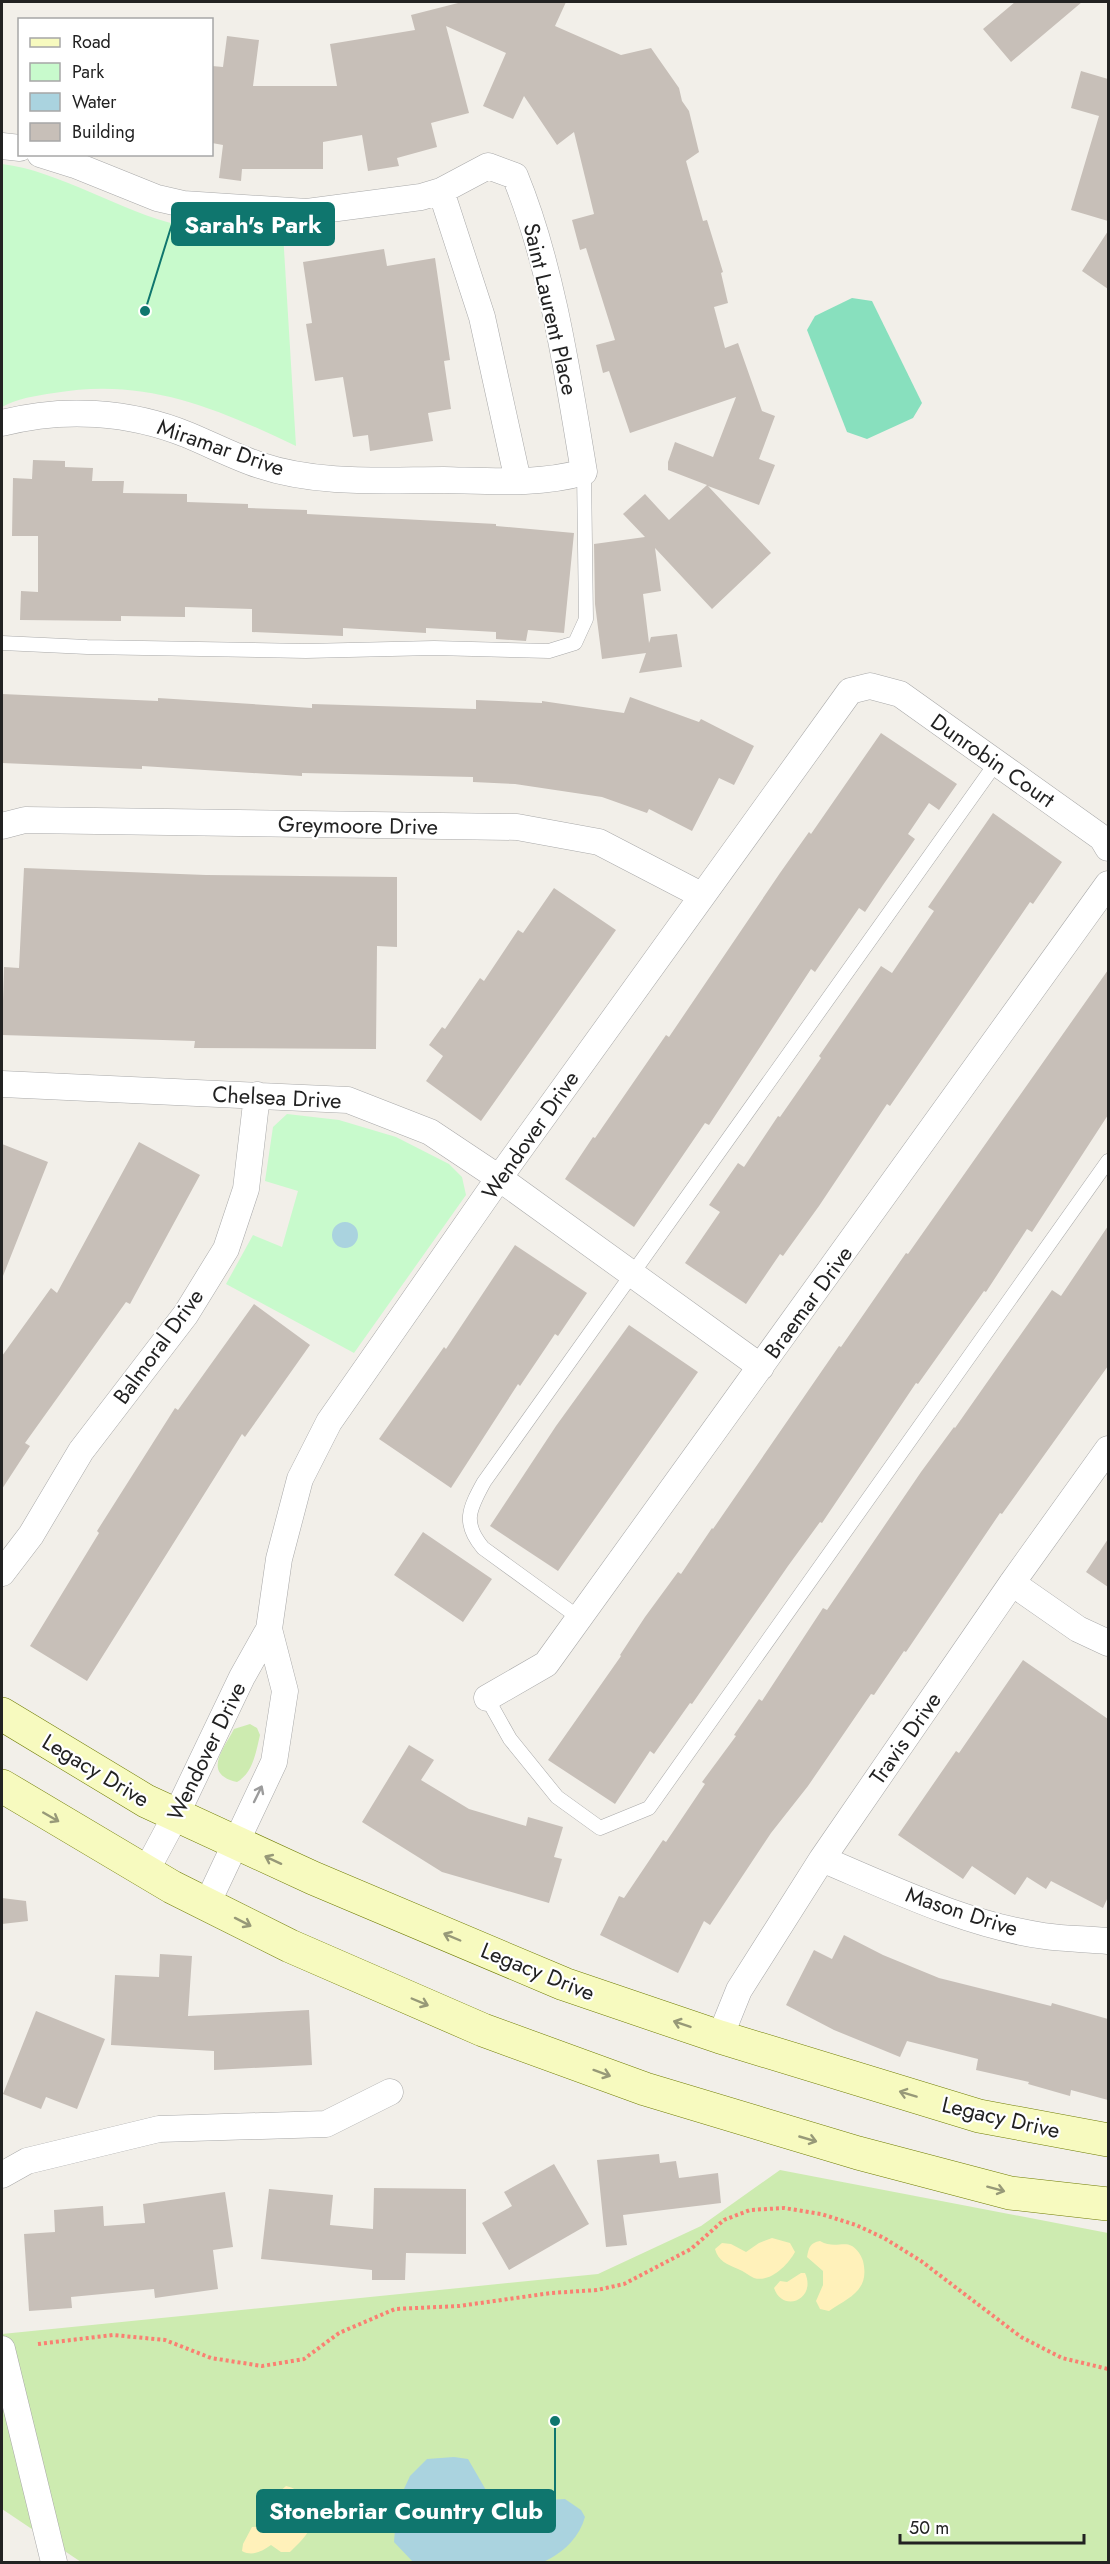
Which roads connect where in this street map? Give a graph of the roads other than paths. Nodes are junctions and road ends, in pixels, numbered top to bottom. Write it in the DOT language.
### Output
graph roads {
  1 [pos="2,146"];
  2 [pos="18,148"];
  3 [pos="46,156"];
  4 [pos="441,190"];
  5 [pos="2,423"];
  6 [pos="584,472"];
  7 [pos="518,481"];
  8 [pos="2,643"];
  9 [pos="870,686"];
  10 [pos="996,763"];
  11 [pos="2,826"];
  12 [pos="1108,848"];
  13 [pos="1108,884"];
  14 [pos="700,896"];
  15 [pos="2,1084"];
  16 [pos="257,1095"];
  17 [pos="1108,1161"];
  18 [pos="499,1178"];
  19 [pos="632,1275"];
  20 [pos="761,1367"];
  21 [pos="1108,1449"];
  22 [pos="2,1573"];
  23 [pos="1012,1583"];
  24 [pos="578,1617"];
  25 [pos="269,1629"];
  26 [pos="1108,1643"];
  27 [pos="487,1698"];
  28 [pos="2,1714"];
  29 [pos="2,1786"];
  30 [pos="176,1815"];
  31 [pos="235,1842"];
  32 [pos="822,1859"];
  33 [pos="145,1873"];
  34 [pos="207,1904"];
  35 [pos="1108,1941"];
  36 [pos="720,2037"];
  37 [pos="390,2092"];
  38 [pos="1108,2140"];
  39 [pos="2,2175"];
  40 [pos="1108,2204"];
  41 [pos="2,2349"];
  42 [pos="54,2562"];
  1 -- 2 [label="street"];
  3 -- 4 [label="street"];
  4 -- 6 [label="street, Saint Laurent Place"];
  4 -- 7 [label="street"];
  5 -- 7 [label="street, Miramar Drive"];
  6 -- 7 [label="street, Miramar Drive"];
  6 -- 8 [label="lane"];
  9 -- 10 [label="street, Dunrobin Court"];
  9 -- 14 [label="street, Wendover Drive"];
  10 -- 12 [label="street, Dunrobin Court"];
  10 -- 19 [label="lane"];
  11 -- 14 [label="street, Greymoore Drive"];
  13 -- 20 [label="street, Braemar Drive"];
  14 -- 18 [label="street, Wendover Drive"];
  15 -- 16 [label="street, Chelsea Drive"];
  16 -- 18 [label="street, Chelsea Drive"];
  16 -- 22 [label="street, Balmoral Drive"];
  17 -- 27 [label="lane"];
  18 -- 19 [label="street, Chelsea Drive"];
  18 -- 25 [label="street, Wendover Drive"];
  19 -- 20 [label="street, Chelsea Drive"];
  19 -- 24 [label="lane"];
  20 -- 24 [label="street, Braemar Drive"];
  21 -- 23 [label="street, Travis Drive"];
  23 -- 26 [label="street"];
  23 -- 32 [label="street, Travis Drive"];
  24 -- 27 [label="street, Braemar Drive"];
  25 -- 30 [label="street, Wendover Drive"];
  31 -- 25 [label="street, Wendover Drive, one-way"];
  28 -- 30 [label="main road, Legacy Drive"];
  29 -- 33 [label="main road, one-way"];
  30 -- 31 [label="main road, Legacy Drive"];
  30 -- 33 [label="street, Wendover Drive"];
  31 -- 34 [label="street, Wendover Drive"];
  36 -- 31 [label="main road, Legacy Drive, one-way"];
  32 -- 35 [label="street, Mason Drive"];
  32 -- 36 [label="street, Travis Drive"];
  33 -- 34 [label="main road"];
  34 -- 40 [label="main road, one-way"];
  38 -- 36 [label="main road, Legacy Drive, one-way"];
  37 -- 39 [label="street"];
  41 -- 42 [label="street"];
}
